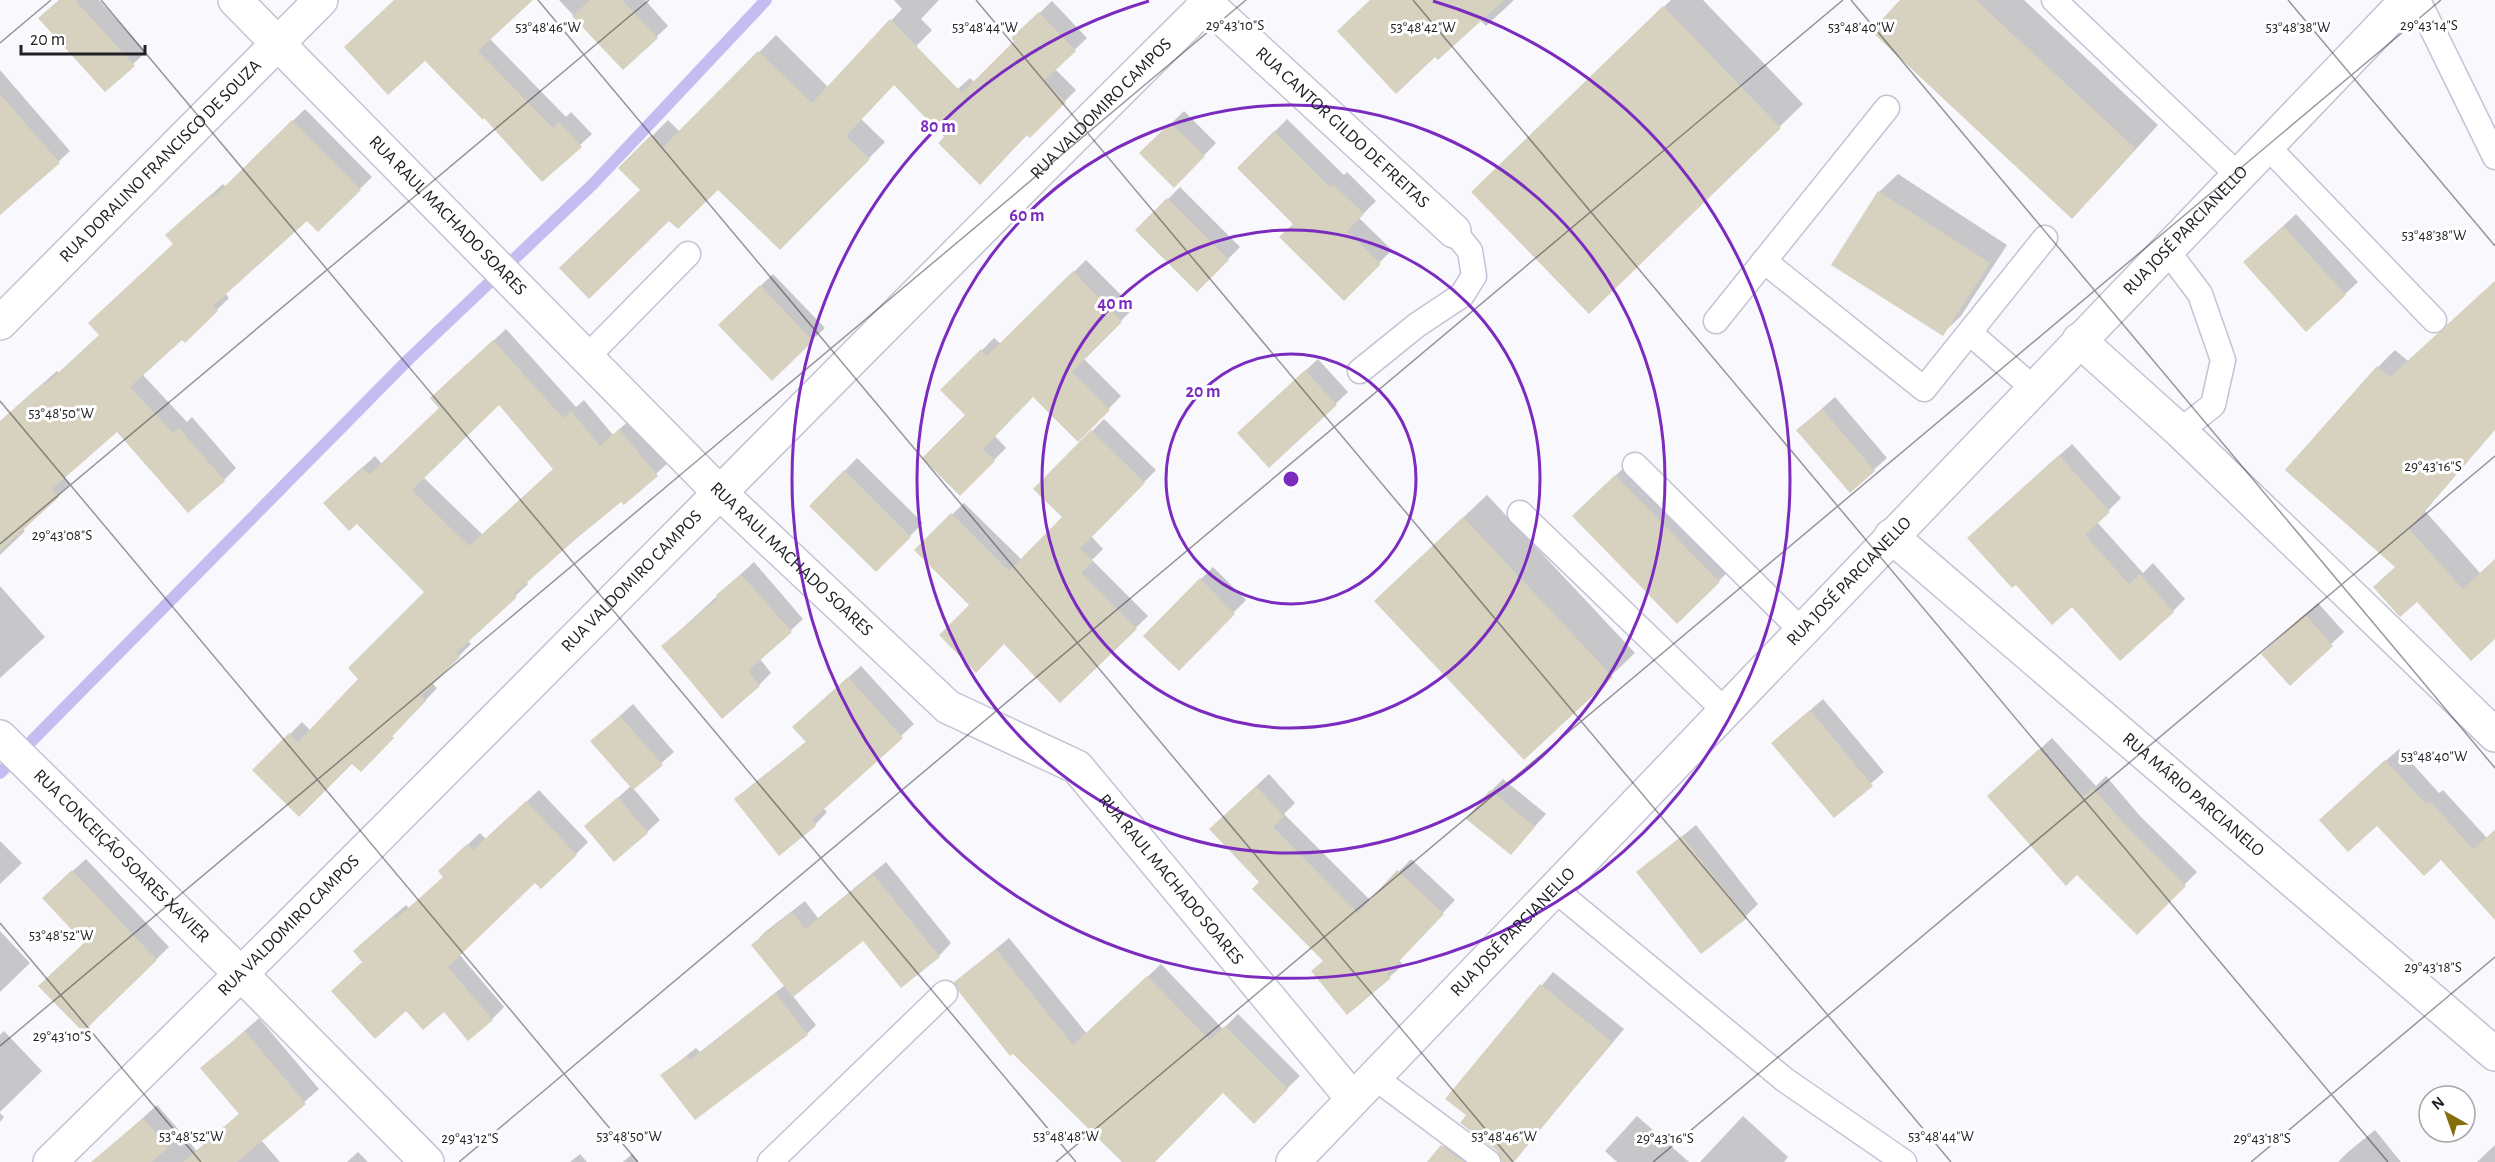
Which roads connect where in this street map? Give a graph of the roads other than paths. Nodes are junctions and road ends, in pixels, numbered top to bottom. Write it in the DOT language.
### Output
graph roads {
  1 [pos="235,0"];
  2 [pos="321,0"];
  3 [pos="2054,0"];
  4 [pos="2406,0"];
  5 [pos="2418,0"];
  6 [pos="1207,1"];
  7 [pos="278,44"];
  8 [pos="1887,108"];
  9 [pos="2266,145"];
  10 [pos="2495,157"];
  11 [pos="2238,176"];
  12 [pos="1454,231"];
  13 [pos="2044,238"];
  14 [pos="2166,249"];
  15 [pos="688,254"];
  16 [pos="1764,261"];
  17 [pos="2434,320"];
  18 [pos="1716,321"];
  19 [pos="0,323"];
  20 [pos="1970,333"];
  21 [pos="2079,340"];
  22 [pos="586,357"];
  23 [pos="1360,371"];
  24 [pos="2033,388"];
  25 [pos="2180,431"];
  26 [pos="1635,465"];
  27 [pos="719,492"];
  28 [pos="1520,513"];
  29 [pos="1891,536"];
  30 [pos="1801,630"];
  31 [pos="1724,710"];
  32 [pos="2495,735"];
  33 [pos="0,737"];
  34 [pos="1554,889"];
  35 [pos="242,975"];
  36 [pos="945,993"];
  37 [pos="2495,1054"];
  38 [pos="1364,1088"];
  39 [pos="50,1162"];
  40 [pos="427,1162"];
  41 [pos="770,1162"];
  42 [pos="1293,1162"];
  43 [pos="1488,1162"];
  44 [pos="1904,1162"];
  1 -- 7 [label="street, RUA RAUL MACHADO SOARES"];
  2 -- 7 [label="street, RUA DORALINO FRANCISCO DE SOUZA"];
  3 -- 11 [label="lane"];
  4 -- 9 [label="street, RUA JOSÉ PARCIANELLO"];
  5 -- 10 [label="lane"];
  6 -- 12 [label="street, RUA CANTOR GILDO DE FREITAS"];
  6 -- 27 [label="street, RUA VALDOMIRO CAMPOS"];
  7 -- 19 [label="street, RUA DORALINO FRANCISCO DE SOUZA"];
  7 -- 22 [label="street, RUA RAUL MACHADO SOARES"];
  8 -- 16 [label="lane"];
  9 -- 11 [label="street, RUA JOSÉ PARCIANELLO"];
  9 -- 17 [label="lane"];
  11 -- 14 [label="street, RUA JOSÉ PARCIANELLO"];
  12 -- 23 [label="lane"];
  13 -- 20 [label="lane"];
  14 -- 21 [label="street, RUA JOSÉ PARCIANELLO"];
  14 -- 25 [label="lane"];
  15 -- 22 [label="lane"];
  16 -- 18 [label="lane"];
  16 -- 20 [label="lane"];
  20 -- 24 [label="lane"];
  21 -- 24 [label="street, RUA JOSÉ PARCIANELLO"];
  21 -- 25 [label="street"];
  22 -- 27 [label="street, RUA RAUL MACHADO SOARES"];
  24 -- 29 [label="street, RUA JOSÉ PARCIANELLO"];
  25 -- 32 [label="street"];
  26 -- 30 [label="lane"];
  27 -- 35 [label="street, RUA VALDOMIRO CAMPOS"];
  27 -- 38 [label="street, RUA RAUL MACHADO SOARES"];
  28 -- 31 [label="lane"];
  29 -- 30 [label="street, RUA JOSÉ PARCIANELLO"];
  29 -- 37 [label="street, RUA MÁRIO PARCIANELO"];
  30 -- 31 [label="street, RUA JOSÉ PARCIANELLO"];
  31 -- 34 [label="street, RUA JOSÉ PARCIANELLO"];
  33 -- 35 [label="street, RUA CONCEIÇÃO SOARES XAVIER"];
  34 -- 38 [label="street, RUA JOSÉ PARCIANELLO"];
  34 -- 44 [label="lane"];
  35 -- 39 [label="street, RUA VALDOMIRO CAMPOS"];
  35 -- 40 [label="street, RUA CONCEIÇÃO SOARES XAVIER"];
  36 -- 41 [label="lane"];
  38 -- 42 [label="street, RUA JOSÉ PARCIANELLO"];
  38 -- 43 [label="lane"];
}
